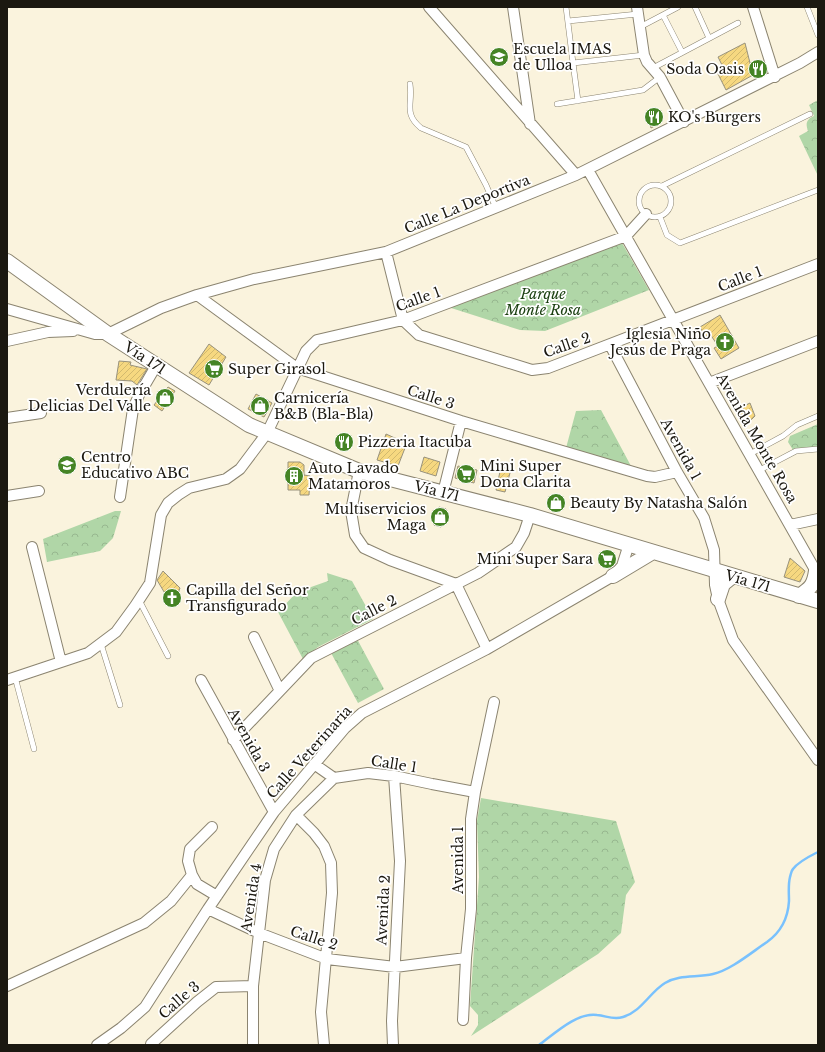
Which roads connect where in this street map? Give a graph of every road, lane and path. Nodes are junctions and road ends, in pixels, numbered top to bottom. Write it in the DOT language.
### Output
graph roads {
  1 [pos="430,7"];
  2 [pos="512,7"];
  3 [pos="566,7"];
  4 [pos="678,7"];
  5 [pos="695,7"];
  6 [pos="754,7"];
  7 [pos="807,7"];
  8 [pos="668,9"];
  9 [pos="638,10"];
  10 [pos="663,15"];
  11 [pos="568,21"];
  12 [pos="738,23"];
  13 [pos="640,27"];
  14 [pos="818,35"];
  15 [pos="710,38"];
  16 [pos="682,52"];
  17 [pos="818,52"];
  18 [pos="644,55"];
  19 [pos="573,63"];
  20 [pos="653,68"];
  21 [pos="660,77"];
  22 [pos="775,77"];
  23 [pos="410,84"];
  24 [pos="578,101"];
  25 [pos="557,104"];
  26 [pos="810,114"];
  27 [pos="684,122"];
  28 [pos="530,124"];
  29 [pos="588,170"];
  30 [pos="576,176"];
  31 [pos="662,186"];
  32 [pos="818,190"];
  33 [pos="496,208"];
  34 [pos="646,214"];
  35 [pos="660,217"];
  36 [pos="626,236"];
  37 [pos="386,252"];
  38 [pos="7,261"];
  39 [pos="818,264"];
  40 [pos="197,295"];
  41 [pos="7,309"];
  42 [pos="33,316"];
  43 [pos="673,319"];
  44 [pos="403,320"];
  45 [pos="83,331"];
  46 [pos="108,334"];
  47 [pos="30,337"];
  48 [pos="7,341"];
  49 [pos="818,341"];
  50 [pos="610,345"];
  51 [pos="156,366"];
  52 [pos="297,368"];
  53 [pos="709,383"];
  54 [pos="42,413"];
  55 [pos="818,416"];
  56 [pos="7,418"];
  57 [pos="461,421"];
  58 [pos="267,433"];
  59 [pos="818,449"];
  60 [pos="750,454"];
  61 [pos="760,470"];
  62 [pos="359,471"];
  63 [pos="677,472"];
  64 [pos="39,491"];
  65 [pos="443,493"];
  66 [pos="7,496"];
  67 [pos="120,497"];
  68 [pos="530,515"];
  69 [pos="818,519"];
  70 [pos="790,525"];
  71 [pos="629,544"];
  72 [pos="32,547"];
  73 [pos="653,552"];
  74 [pos="714,571"];
  75 [pos="817,573"];
  76 [pos="613,576"];
  77 [pos="733,576"];
  78 [pos="456,584"];
  79 [pos="799,596"];
  80 [pos="718,599"];
  81 [pos="139,600"];
  82 [pos="818,601"];
  83 [pos="254,637"];
  84 [pos="101,644"];
  85 [pos="487,649"];
  86 [pos="168,656"];
  87 [pos="61,662"];
  88 [pos="11,679"];
  89 [pos="201,680"];
  90 [pos="279,689"];
  91 [pos="494,702"];
  92 [pos="120,705"];
  93 [pos="233,740"];
  94 [pos="34,749"];
  95 [pos="818,760"];
  96 [pos="314,764"];
  97 [pos="394,776"];
  98 [pos="334,778"];
  99 [pos="475,792"];
  100 [pos="274,812"];
  101 [pos="296,815"];
  102 [pos="212,827"];
  103 [pos="192,876"];
  104 [pos="217,896"];
  105 [pos="208,909"];
  106 [pos="259,933"];
  107 [pos="466,958"];
  108 [pos="327,959"];
  109 [pos="395,967"];
  110 [pos="7,986"];
  111 [pos="253,986"];
  112 [pos="463,1020"];
  113 [pos="151,1044"];
  114 [pos="97,1045"];
  115 [pos="253,1045"];
  116 [pos="324,1045"];
  117 [pos="393,1045"];
  1 -- 28 [label="street"];
  2 -- 28 [label="street"];
  3 -- 11 [label="lane"];
  4 -- 8 [label="lane"];
  5 -- 15 [label="lane"];
  6 -- 22 [label="street"];
  7 -- 14 [label="lane"];
  8 -- 10 [label="lane"];
  9 -- 11 [label="lane"];
  9 -- 13 [label="street"];
  10 -- 13 [label="lane"];
  10 -- 16 [label="lane"];
  11 -- 19 [label="lane"];
  12 -- 15 [label="lane"];
  13 -- 18 [label="street"];
  15 -- 16 [label="lane"];
  16 -- 20 [label="lane"];
  17 -- 22 [label="street, Calle La Deportiva"];
  18 -- 19 [label="lane"];
  18 -- 20 [label="street"];
  19 -- 24 [label="lane"];
  20 -- 21 [label="street"];
  21 -- 24 [label="lane"];
  21 -- 27 [label="street"];
  22 -- 27 [label="street, Calle La Deportiva"];
  23 -- 33 [label="lane"];
  24 -- 25 [label="lane"];
  26 -- 31 [label="lane"];
  27 -- 29 [label="street, Calle La Deportiva"];
  28 -- 30 [label="street"];
  29 -- 30 [label="street, Calle La Deportiva"];
  29 -- 36 [label="street, Avenida Monte Rosa"];
  30 -- 33 [label="street, Calle La Deportiva"];
  31 -- 34 [label="lane"];
  31 -- 35 [label="lane"];
  32 -- 35 [label="lane"];
  33 -- 37 [label="street, Calle La Deportiva"];
  34 -- 35 [label="lane"];
  34 -- 36 [label="street"];
  36 -- 43 [label="street, Avenida Monte Rosa"];
  36 -- 44 [label="street, Calle 1"];
  37 -- 40 [label="street, Calle La Deportiva"];
  37 -- 44 [label="street"];
  38 -- 46 [label="main road, Vía 171"];
  39 -- 43 [label="street, Calle 1"];
  40 -- 46 [label="street, Calle La Deportiva"];
  40 -- 52 [label="street, Calle 3"];
  41 -- 42 [label="street"];
  42 -- 45 [label="street"];
  42 -- 47 [label="street"];
  43 -- 50 [label="street, Calle 2"];
  43 -- 53 [label="street, Avenida Monte Rosa"];
  44 -- 50 [label="street, Calle 2"];
  44 -- 52 [label="street, Calle 1"];
  45 -- 46 [label="street"];
  45 -- 47 [label="street"];
  46 -- 51 [label="main road, Vía 171"];
  47 -- 48 [label="street"];
  49 -- 53 [label="street"];
  50 -- 63 [label="street, Avenida 1"];
  51 -- 58 [label="main road, Vía 171"];
  51 -- 67 [label="street"];
  52 -- 57 [label="street, Calle 3"];
  52 -- 58 [label="street, Calle 1"];
  53 -- 60 [label="street, Avenida Monte Rosa"];
  54 -- 56 [label="street"];
  55 -- 60 [label="lane"];
  57 -- 63 [label="street, Calle 3"];
  57 -- 65 [label="street"];
  58 -- 62 [label="main road, Vía 171"];
  58 -- 81 [label="street, Calle 1"];
  59 -- 61 [label="lane"];
  60 -- 61 [label="street, Avenida Monte Rosa"];
  61 -- 70 [label="street, Avenida Monte Rosa"];
  62 -- 65 [label="main road, Vía 171"];
  62 -- 78 [label="street"];
  63 -- 74 [label="street, Avenida 1"];
  64 -- 66 [label="street"];
  65 -- 68 [label="main road, Vía 171"];
  68 -- 71 [label="main road, Vía 171"];
  68 -- 78 [label="street, Calle 2"];
  69 -- 70 [label="street"];
  70 -- 75 [label="street, Avenida Monte Rosa"];
  71 -- 73 [label="main road, Vía 171"];
  71 -- 76 [label="street, Calle Veterinaria"];
  72 -- 87 [label="street"];
  73 -- 74 [label="main road, Vía 171"];
  73 -- 76 [label="main road"];
  74 -- 77 [label="main road, Vía 171"];
  74 -- 80 [label="street, Avenida 1"];
  75 -- 79 [label="main road"];
  76 -- 85 [label="street, Calle Veterinaria"];
  77 -- 79 [label="main road, Vía 171"];
  77 -- 80 [label="main road"];
  78 -- 85 [label="street"];
  78 -- 90 [label="street, Calle 2"];
  79 -- 82 [label="main road, Vía 171"];
  80 -- 95 [label="street, Avenida 1"];
  81 -- 84 [label="street, Calle 1"];
  81 -- 86 [label="lane"];
  83 -- 90 [label="street"];
  84 -- 87 [label="street, Calle 1"];
  84 -- 92 [label="lane"];
  85 -- 96 [label="street, Calle Veterinaria"];
  87 -- 88 [label="street, Calle 1"];
  88 -- 94 [label="lane"];
  89 -- 93 [label="street, Avenida 3"];
  90 -- 93 [label="street, Calle 2"];
  91 -- 99 [label="street, Avenida 1"];
  93 -- 100 [label="street, Avenida 3"];
  96 -- 98 [label="street"];
  96 -- 100 [label="street, Calle Veterinaria"];
  97 -- 98 [label="street, Calle 1"];
  97 -- 99 [label="street, Calle 1"];
  97 -- 109 [label="street, Avenida 2"];
  98 -- 101 [label="street, Avenida 4"];
  99 -- 107 [label="street, Avenida 1"];
  100 -- 104 [label="street, Calle Veterinaria"];
  101 -- 106 [label="street, Avenida 4"];
  101 -- 108 [label="street"];
  102 -- 103 [label="street"];
  103 -- 104 [label="street"];
  103 -- 110 [label="street"];
  104 -- 105 [label="street, Calle Veterinaria"];
  105 -- 106 [label="street, Calle 2"];
  105 -- 114 [label="street, Calle Veterinaria"];
  106 -- 108 [label="street, Calle 2"];
  106 -- 111 [label="street, Avenida 4"];
  107 -- 109 [label="street, Calle 2"];
  107 -- 112 [label="street, Avenida 1"];
  108 -- 109 [label="street, Calle 2"];
  108 -- 116 [label="street"];
  109 -- 117 [label="street, Avenida 2"];
  111 -- 113 [label="street, Calle 3"];
  111 -- 115 [label="street, Avenida 4"];
}
